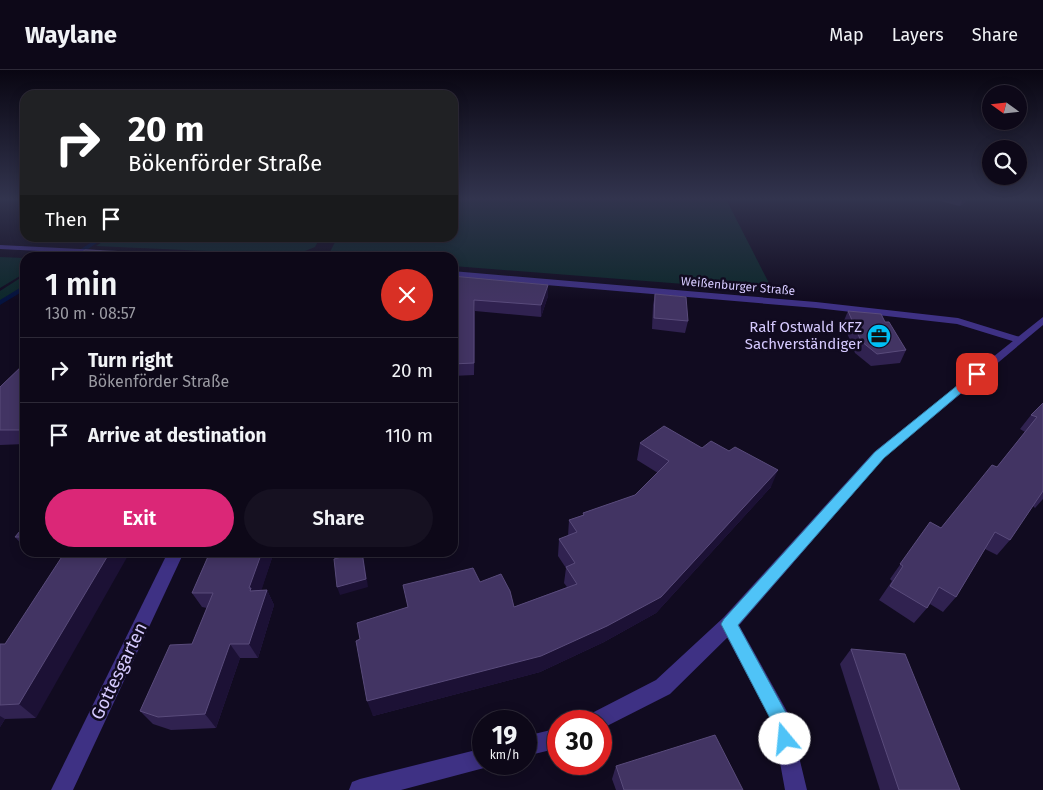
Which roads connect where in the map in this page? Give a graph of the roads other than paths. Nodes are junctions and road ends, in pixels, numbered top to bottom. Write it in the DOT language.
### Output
graph roads {
  1 [pos="0,247"];
  2 [pos="106,252"];
  3 [pos="458,275"];
  4 [pos="1043,320"];
  5 [pos="1019,340"];
  6 [pos="174,557"];
  7 [pos="729,624"];
  8 [pos="612,713"];
  9 [pos="472,761"];
  10 [pos="62,790"];
  11 [pos="360,790"];
  12 [pos="796,790"];
  1 -- 2 [label="street"];
  3 -- 5 [label="street, Weißenburger Straße"];
  4 -- 5 [label="street"];
  5 -- 7 [label="street"];
  6 -- 10 [label="street, Gottesgarten"];
  7 -- 8 [label="street"];
  7 -- 12 [label="street"];
  9 -- 11 [label="street"];
}
